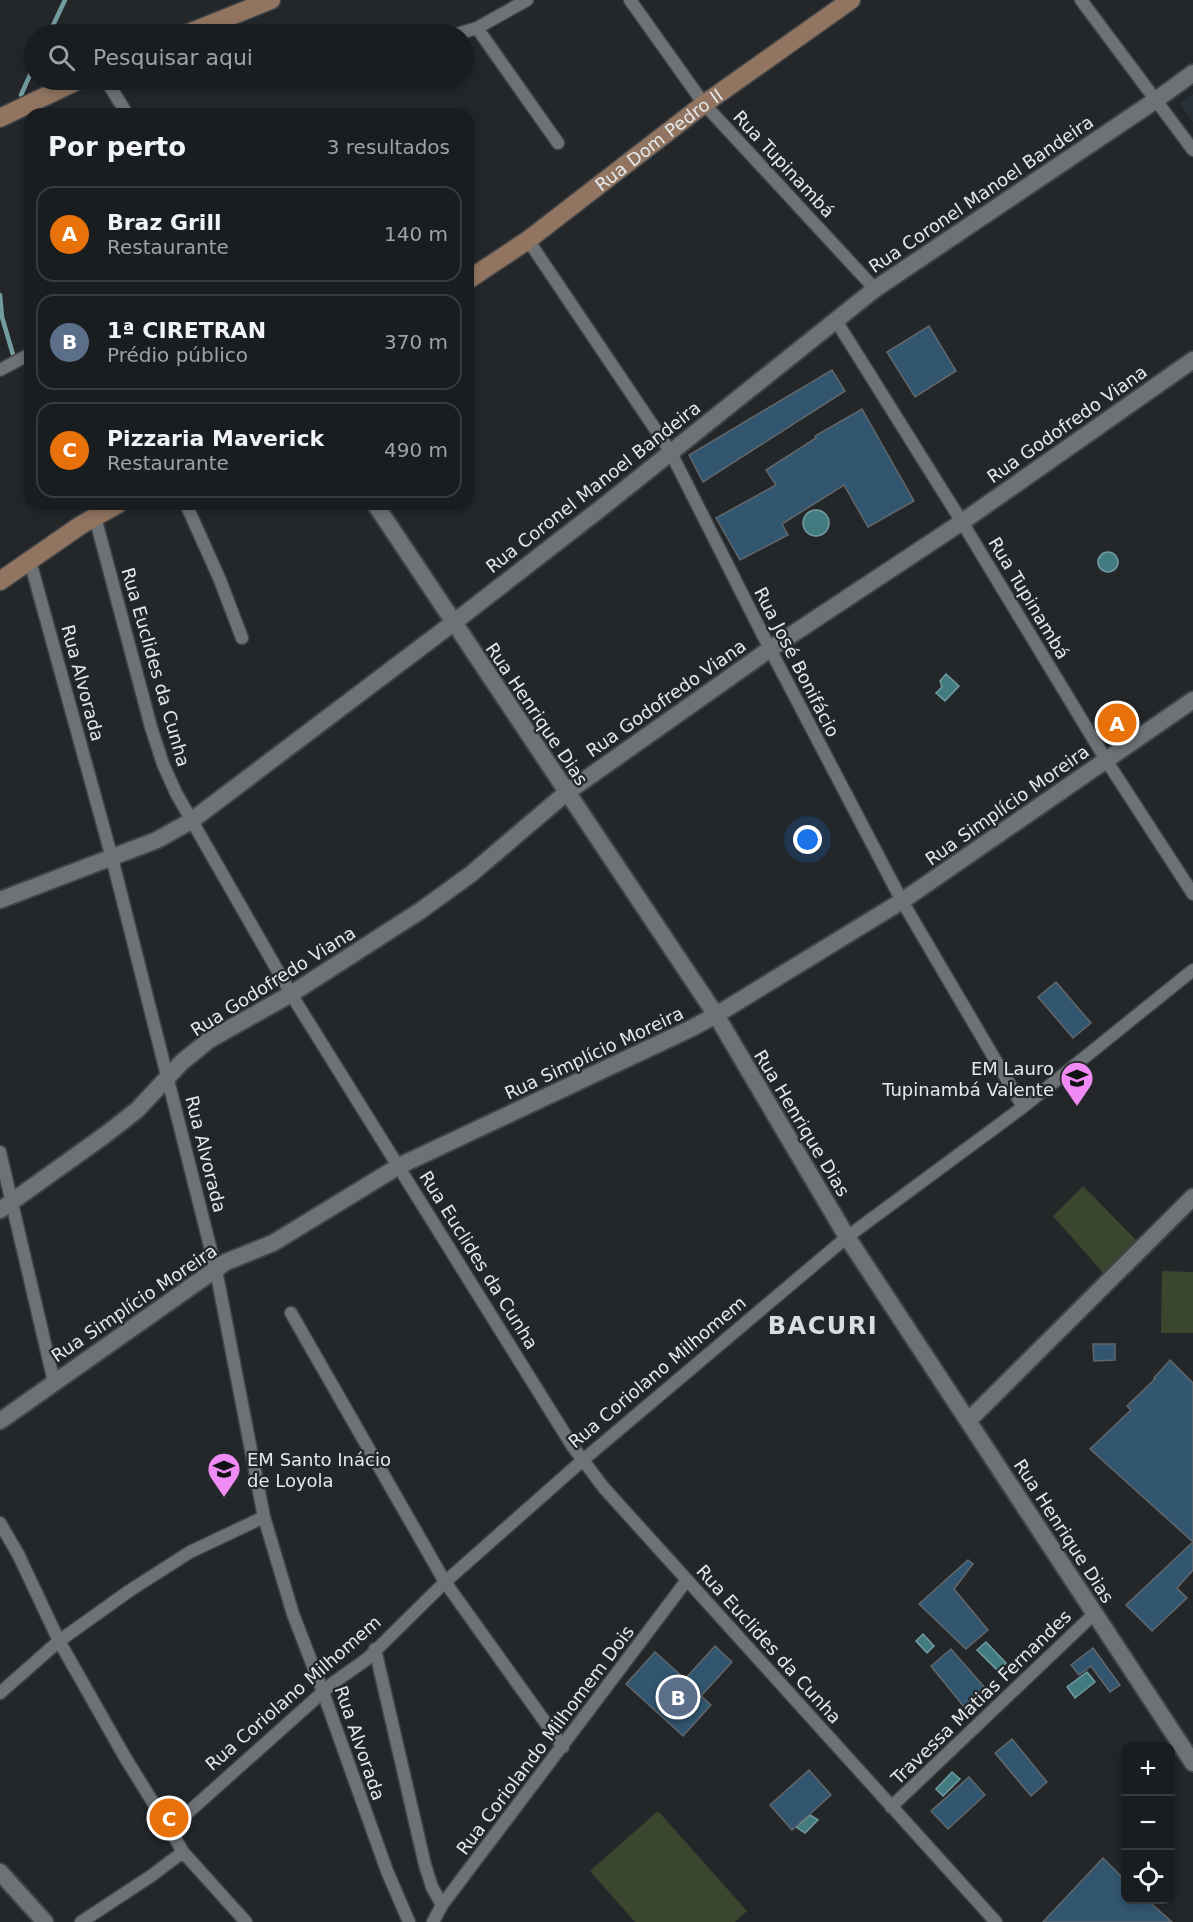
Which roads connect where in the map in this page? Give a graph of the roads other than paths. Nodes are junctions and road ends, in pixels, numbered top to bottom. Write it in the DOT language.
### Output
graph roads {
  1 [pos="271,0"];
  2 [pos="527,0"];
  3 [pos="630,0"];
  4 [pos="851,0"];
  5 [pos="1080,0"];
  6 [pos="211,24"];
  7 [pos="477,28"];
  8 [pos="474,29"];
  9 [pos="1193,73"];
  10 [pos="58,90"];
  11 [pos="112,90"];
  12 [pos="1156,100"];
  13 [pos="704,104"];
  14 [pos="123,108"];
  15 [pos="0,118"];
  16 [pos="558,143"];
  17 [pos="1193,150"];
  18 [pos="528,240"];
  19 [pos="474,276"];
  20 [pos="875,288"];
  21 [pos="835,319"];
  22 [pos="24,357"];
  23 [pos="1193,360"];
  24 [pos="0,370"];
  25 [pos="670,452"];
  26 [pos="107,510"];
  27 [pos="189,510"];
  28 [pos="379,510"];
  29 [pos="88,521"];
  30 [pos="962,522"];
  31 [pos="37,556"];
  32 [pos="0,581"];
  33 [pos="453,623"];
  34 [pos="242,638"];
  35 [pos="770,649"];
  36 [pos="1193,700"];
  37 [pos="1106,760"];
  38 [pos="566,793"];
  39 [pos="190,821"];
  40 [pos="118,855"];
  41 [pos="1193,894"];
  42 [pos="0,900"];
  43 [pos="902,901"];
  44 [pos="1193,970"];
  45 [pos="291,994"];
  46 [pos="716,1015"];
  47 [pos="168,1077"];
  48 [pos="1023,1107"];
  49 [pos="0,1152"];
  50 [pos="399,1166"];
  51 [pos="1193,1197"];
  52 [pos="5,1206"];
  53 [pos="847,1237"];
  54 [pos="221,1266"];
  55 [pos="291,1313"];
  56 [pos="54,1382"];
  57 [pos="0,1421"];
  58 [pos="968,1421"];
  59 [pos="583,1460"];
  60 [pos="264,1517"];
  61 [pos="0,1523"];
  62 [pos="687,1580"];
  63 [pos="445,1582"];
  64 [pos="1095,1613"];
  65 [pos="59,1641"];
  66 [pos="371,1654"];
  67 [pos="323,1692"];
  68 [pos="0,1693"];
  69 [pos="562,1747"];
  70 [pos="1193,1763"];
  71 [pos="891,1807"];
  72 [pos="168,1828"];
  73 [pos="183,1852"];
  74 [pos="0,1872"];
  75 [pos="442,1905"];
  76 [pos="434,1920"];
  77 [pos="45,1922"];
  78 [pos="81,1922"];
  79 [pos="246,1922"];
  80 [pos="409,1922"];
  81 [pos="996,1922"];
  1 -- 6 [label="main road"];
  2 -- 7 [label="street"];
  3 -- 13 [label="street, Rua Tupinambá"];
  4 -- 13 [label="main road, Rua Dom Pedro II"];
  5 -- 12 [label="street"];
  7 -- 8 [label="street"];
  7 -- 16 [label="street"];
  9 -- 12 [label="street, Rua Coronel Manoel Bandeira"];
  10 -- 15 [label="main road"];
  11 -- 14 [label="street"];
  12 -- 17 [label="street"];
  12 -- 20 [label="street, Rua Coronel Manoel Bandeira"];
  13 -- 18 [label="main road, Rua Dom Pedro II"];
  13 -- 20 [label="street, Rua Tupinambá"];
  18 -- 19 [label="main road, Rua Dom Pedro II"];
  18 -- 25 [label="street, Rua José Bonifácio"];
  20 -- 21 [label="street, Rua Coronel Manoel Bandeira"];
  21 -- 25 [label="street, Rua Coronel Manoel Bandeira"];
  21 -- 30 [label="street, Rua Tupinambá"];
  22 -- 24 [label="street"];
  23 -- 30 [label="street, Rua Godofredo Viana"];
  25 -- 33 [label="street, Rua Coronel Manoel Bandeira"];
  25 -- 35 [label="street, Rua José Bonifácio"];
  26 -- 29 [label="main road"];
  27 -- 34 [label="street"];
  28 -- 33 [label="street, Rua Henrique Dias"];
  29 -- 31 [label="main road"];
  29 -- 39 [label="street, Rua Euclides da Cunha"];
  30 -- 35 [label="street, Rua Godofredo Viana"];
  30 -- 37 [label="street, Rua Tupinambá"];
  31 -- 32 [label="main road"];
  31 -- 40 [label="street, Rua Alvorada"];
  33 -- 38 [label="street, Rua Henrique Dias"];
  33 -- 39 [label="street, Rua Coronel Manoel Bandeira"];
  35 -- 38 [label="street, Rua Godofredo Viana"];
  35 -- 43 [label="street, Rua José Bonifácio"];
  36 -- 37 [label="street, Rua Simplício Moreira"];
  37 -- 41 [label="street, Rua Tupinambá"];
  37 -- 43 [label="street, Rua Simplício Moreira"];
  38 -- 45 [label="street, Rua Godofredo Viana"];
  38 -- 46 [label="street, Rua Henrique Dias"];
  39 -- 40 [label="street, Rua Coronel Manoel Bandeira"];
  39 -- 45 [label="street, Rua Euclides da Cunha"];
  40 -- 42 [label="street, Rua Coronel Manoel Bandeira"];
  40 -- 47 [label="street, Rua Alvorada"];
  43 -- 46 [label="street, Rua Simplício Moreira"];
  43 -- 48 [label="street, Rua José Bonifácio"];
  44 -- 48 [label="street, Rua Coriolano Milhomem"];
  45 -- 47 [label="street, Rua Godofredo Viana"];
  45 -- 50 [label="street, Rua Euclides da Cunha"];
  46 -- 50 [label="street, Rua Simplício Moreira"];
  46 -- 53 [label="street, Rua Henrique Dias"];
  47 -- 52 [label="street, Rua Godofredo Viana"];
  47 -- 54 [label="street, Rua Alvorada"];
  48 -- 53 [label="street, Rua Coriolano Milhomem"];
  49 -- 52 [label="street"];
  50 -- 54 [label="street, Rua Simplício Moreira"];
  50 -- 59 [label="street, Rua Euclides da Cunha"];
  51 -- 58 [label="street"];
  52 -- 56 [label="street"];
  53 -- 58 [label="street, Rua Henrique Dias"];
  53 -- 59 [label="street, Rua Coriolano Milhomem"];
  54 -- 56 [label="street, Rua Simplício Moreira"];
  54 -- 60 [label="street, Rua Alvorada"];
  55 -- 63 [label="street"];
  56 -- 57 [label="street, Rua Simplício Moreira"];
  58 -- 64 [label="street, Rua Henrique Dias"];
  59 -- 62 [label="street, Rua Euclides da Cunha"];
  59 -- 63 [label="street, Rua Coriolano Milhomem"];
  60 -- 65 [label="street"];
  60 -- 67 [label="street, Rua Alvorada"];
  61 -- 65 [label="street"];
  62 -- 69 [label="street, Rua Coriolando Milhomem Dois"];
  62 -- 71 [label="street, Rua Euclides da Cunha"];
  63 -- 66 [label="street, Rua Coriolano Milhomem"];
  63 -- 69 [label="street"];
  64 -- 70 [label="street, Rua Henrique Dias"];
  64 -- 71 [label="street, Travessa Matias Fernandes"];
  65 -- 68 [label="street"];
  65 -- 72 [label="street"];
  66 -- 67 [label="street, Rua Coriolano Milhomem"];
  66 -- 75 [label="street, Rua Alvorada"];
  67 -- 72 [label="street, Rua Coriolano Milhomem"];
  67 -- 80 [label="street, Rua Alvorada"];
  69 -- 75 [label="street, Rua Coriolando Milhomem Dois"];
  71 -- 81 [label="street, Rua Euclides da Cunha"];
  72 -- 73 [label="street"];
  73 -- 78 [label="street"];
  73 -- 79 [label="street"];
  74 -- 77 [label="street"];
  75 -- 76 [label="street, Rua Coriolando Milhomem Dois"];
}
